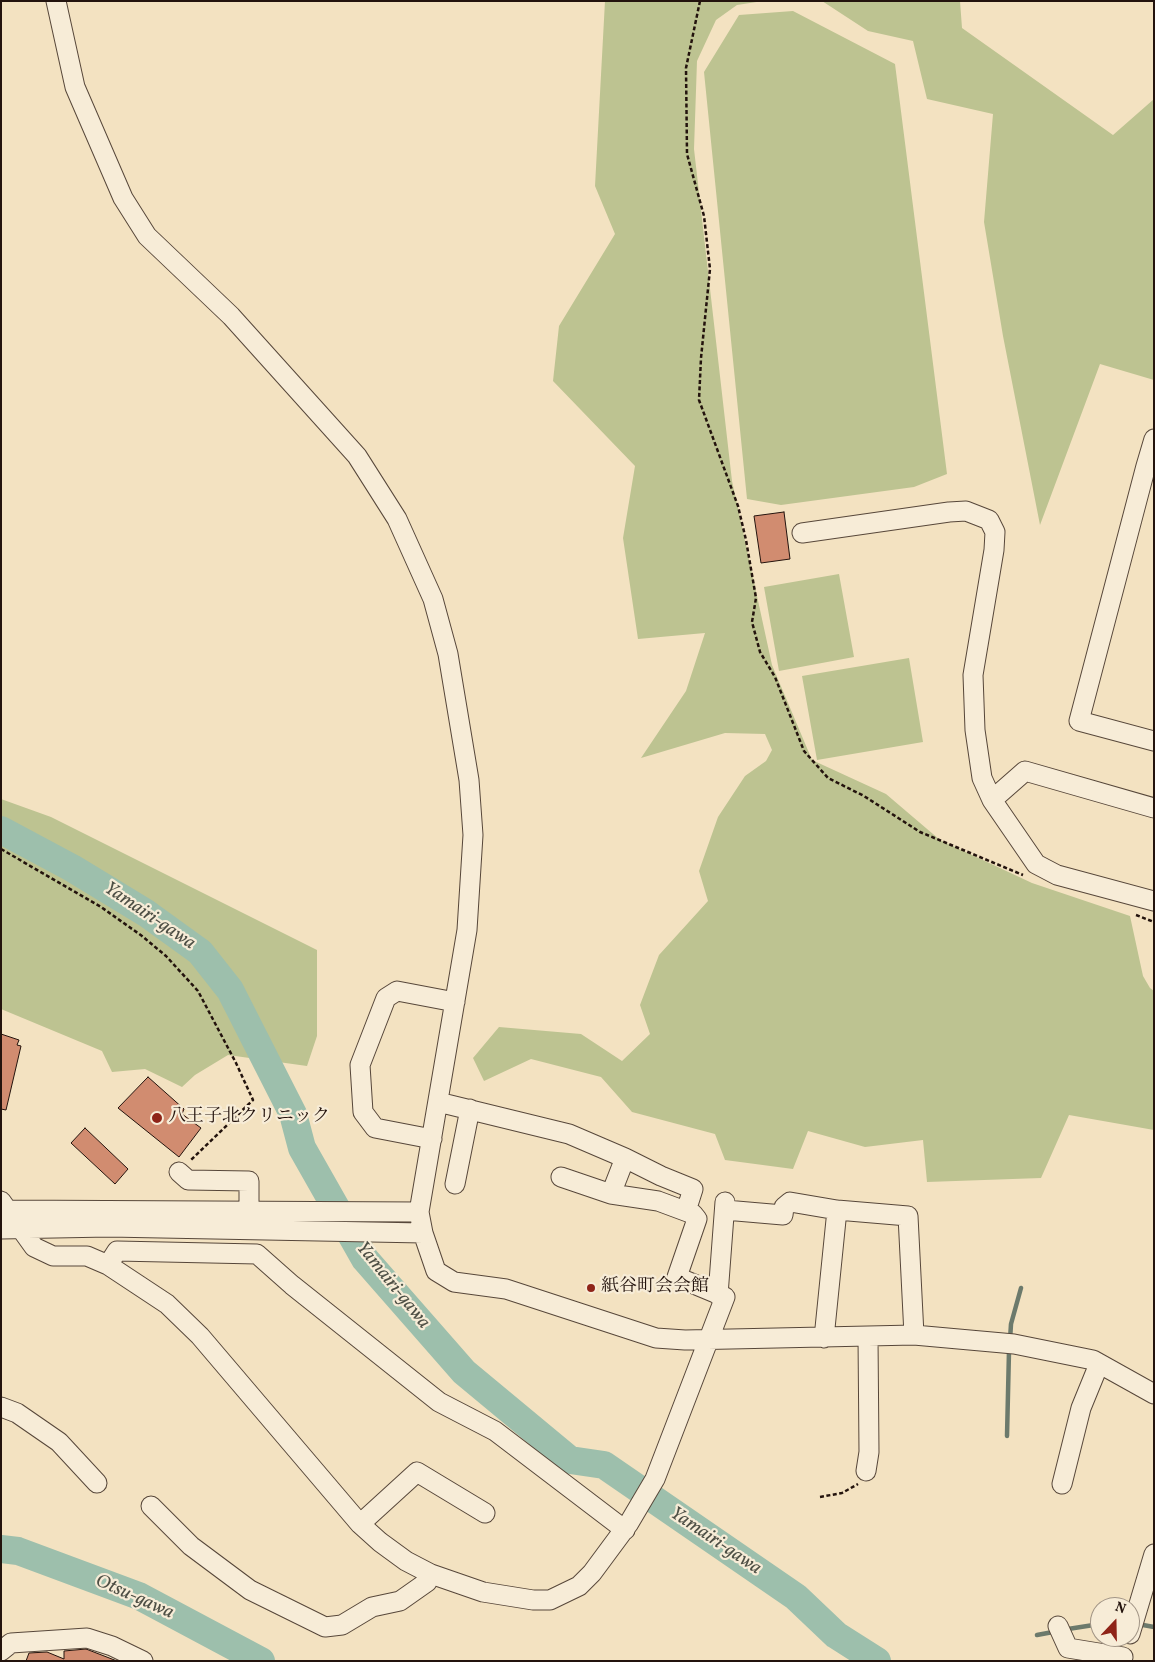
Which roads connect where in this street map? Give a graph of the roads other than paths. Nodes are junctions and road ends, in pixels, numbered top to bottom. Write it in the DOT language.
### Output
graph roads {
  1 [pos="56,1"];
  2 [pos="1154,439"];
  3 [pos="1150,466"];
  4 [pos="802,533"];
  5 [pos="1154,741"];
  6 [pos="992,800"];
  7 [pos="1154,808"];
  8 [pos="1154,901"];
  9 [pos="455,1002"];
  10 [pos="438,1102"];
  11 [pos="470,1109"];
  12 [pos="432,1139"];
  13 [pos="625,1158"];
  14 [pos="179,1172"];
  15 [pos="561,1177"];
  16 [pos="455,1184"];
  17 [pos="610,1194"];
  18 [pos="4,1207"];
  19 [pos="837,1210"];
  20 [pos="248,1211"];
  21 [pos="686,1211"];
  22 [pos="419,1212"];
  23 [pos="10,1228"];
  24 [pos="423,1233"];
  25 [pos="108,1266"];
  26 [pos="718,1295"];
  27 [pos="914,1336"];
  28 [pos="868,1337"];
  29 [pos="709,1338"];
  30 [pos="824,1338"];
  31 [pos="1099,1364"];
  32 [pos="1154,1394"];
  33 [pos="1,1407"];
  34 [pos="866,1471"];
  35 [pos="97,1484"];
  36 [pos="1062,1484"];
  37 [pos="151,1506"];
  38 [pos="485,1513"];
  39 [pos="360,1524"];
  40 [pos="627,1527"];
  41 [pos="1154,1554"];
  42 [pos="431,1574"];
  43 [pos="1140,1602"];
  44 [pos="1058,1626"];
  45 [pos="1127,1647"];
  46 [pos="1,1651"];
  47 [pos="1123,1659"];
  48 [pos="143,1661"];
  1 -- 9 [label="street"];
  2 -- 3 [label="street"];
  3 -- 5 [label="street"];
  4 -- 6 [label="street"];
  6 -- 7 [label="street"];
  6 -- 8 [label="street"];
  9 -- 10 [label="street"];
  9 -- 12 [label="street"];
  10 -- 11 [label="street"];
  10 -- 12 [label="street"];
  11 -- 13 [label="street"];
  11 -- 16 [label="street"];
  12 -- 22 [label="street"];
  13 -- 17 [label="street"];
  13 -- 21 [label="street"];
  14 -- 20 [label="street"];
  15 -- 17 [label="street"];
  17 -- 21 [label="street"];
  18 -- 20 [label="street"];
  18 -- 23 [label="street"];
  19 -- 26 [label="street"];
  19 -- 27 [label="street"];
  19 -- 30 [label="street"];
  20 -- 22 [label="street"];
  21 -- 26 [label="street"];
  22 -- 24 [label="street"];
  23 -- 24 [label="street"];
  23 -- 25 [label="street"];
  24 -- 29 [label="street"];
  25 -- 39 [label="street"];
  25 -- 40 [label="street"];
  26 -- 29 [label="street"];
  27 -- 28 [label="street"];
  27 -- 31 [label="street"];
  28 -- 30 [label="street"];
  28 -- 34 [label="street"];
  29 -- 30 [label="street"];
  29 -- 40 [label="street"];
  31 -- 32 [label="street"];
  31 -- 36 [label="street"];
  33 -- 35 [label="street"];
  37 -- 42 [label="street"];
  38 -- 39 [label="street"];
  39 -- 42 [label="street"];
  40 -- 42 [label="street"];
  41 -- 43 [label="street"];
  44 -- 47 [label="street"];
  45 -- 47 [label="street"];
  46 -- 48 [label="street"];
}
